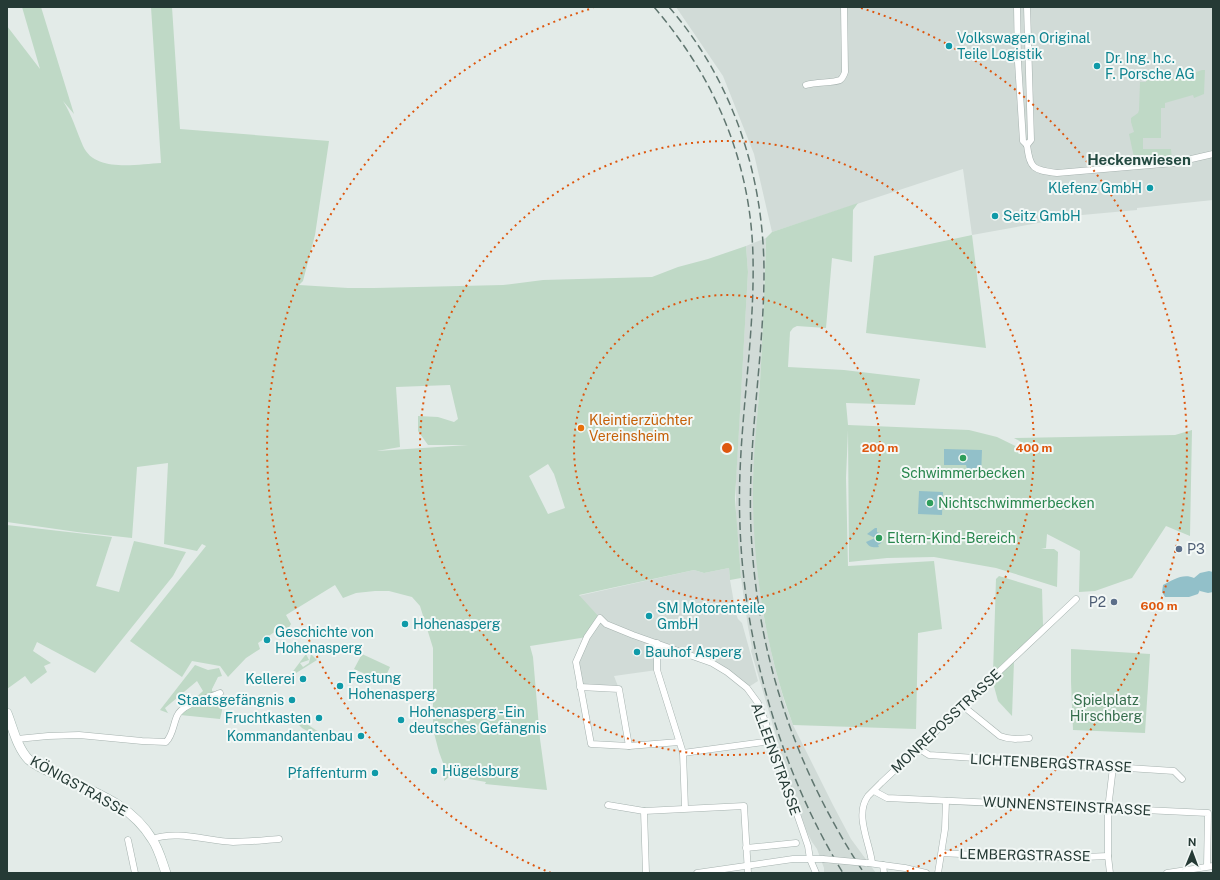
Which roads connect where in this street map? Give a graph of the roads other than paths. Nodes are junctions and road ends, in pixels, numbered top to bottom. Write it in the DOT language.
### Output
graph roads {
  1 [pos="844,7"];
  2 [pos="1017,7"];
  3 [pos="1027,7"];
  4 [pos="1018,46"];
  5 [pos="1029,46"];
  6 [pos="806,85"];
  7 [pos="1027,145"];
  8 [pos="1213,154"];
  9 [pos="1076,599"];
  10 [pos="657,643"];
  11 [pos="580,687"];
  12 [pos="220,693"];
  13 [pos="963,706"];
  14 [pos="7,713"];
  15 [pos="13,737"];
  16 [pos="1029,738"];
  17 [pos="772,741"];
  18 [pos="679,742"];
  19 [pos="628,746"];
  20 [pos="918,748"];
  21 [pos="683,753"];
  22 [pos="1113,767"];
  23 [pos="1182,779"];
  24 [pos="874,790"];
  25 [pos="946,801"];
  26 [pos="608,805"];
  27 [pos="685,808"];
  28 [pos="1108,809"];
  29 [pos="644,811"];
  30 [pos="279,839"];
  31 [pos="128,840"];
  32 [pos="153,840"];
  33 [pos="796,843"];
  34 [pos="746,848"];
  35 [pos="942,853"];
  36 [pos="1108,856"];
  37 [pos="810,859"];
  38 [pos="821,859"];
  39 [pos="869,863"];
  40 [pos="883,864"];
  41 [pos="747,865"];
  42 [pos="1210,866"];
  43 [pos="1198,870"];
  44 [pos="135,873"];
  45 [pos="166,873"];
  46 [pos="646,873"];
  47 [pos="697,873"];
  48 [pos="748,873"];
  49 [pos="818,873"];
  50 [pos="884,873"];
  51 [pos="926,873"];
  52 [pos="938,873"];
  53 [pos="1110,873"];
  54 [pos="1167,873"];
  1 -- 6 [label="street"];
  2 -- 4 [label="street"];
  3 -- 5 [label="street"];
  4 -- 5 [label="street"];
  4 -- 7 [label="street"];
  5 -- 7 [label="street"];
  7 -- 8 [label="street"];
  9 -- 13 [label="street, MONREPOSSTRASSE"];
  10 -- 11 [label="street, ALLEENSTRASSE"];
  10 -- 17 [label="street, ALLEENSTRASSE"];
  10 -- 18 [label="street"];
  11 -- 19 [label="street"];
  11 -- 19 [label="street"];
  12 -- 15 [label="street"];
  13 -- 16 [label="street"];
  13 -- 20 [label="street, MONREPOSSTRASSE"];
  14 -- 15 [label="main road, KÖNIGSTRASSE"];
  15 -- 32 [label="main road, KÖNIGSTRASSE"];
  17 -- 21 [label="street"];
  17 -- 37 [label="street, ALLEENSTRASSE"];
  18 -- 19 [label="street"];
  18 -- 21 [label="street"];
  20 -- 22 [label="street, LICHTENBERGSTRASSE"];
  20 -- 24 [label="street, MONREPOSSTRASSE"];
  21 -- 27 [label="street"];
  22 -- 23 [label="street, LICHTENBERGSTRASSE"];
  22 -- 28 [label="street"];
  24 -- 25 [label="street, WUNNENSTEINSTRASSE"];
  24 -- 39 [label="street, MONREPOSSTRASSE"];
  25 -- 28 [label="street, WUNNENSTEINSTRASSE"];
  25 -- 35 [label="street"];
  26 -- 29 [label="street"];
  27 -- 29 [label="street"];
  27 -- 34 [label="street"];
  28 -- 36 [label="street"];
  28 -- 42 [label="street, WUNNENSTEINSTRASSE"];
  29 -- 46 [label="street"];
  30 -- 32 [label="street"];
  31 -- 44 [label="street"];
  32 -- 45 [label="main road, KÖNIGSTRASSE"];
  33 -- 34 [label="street"];
  34 -- 41 [label="street"];
  35 -- 36 [label="street, LEMBERGSTRASSE"];
  35 -- 52 [label="street"];
  36 -- 53 [label="street"];
  37 -- 38 [label="street"];
  37 -- 41 [label="street"];
  37 -- 49 [label="street, ALLEENSTRASSE"];
  38 -- 39 [label="street, bridge"];
  38 -- 49 [label="street, ALLEENSTRASSE"];
  39 -- 40 [label="street"];
  40 -- 50 [label="street"];
  40 -- 51 [label="street"];
  41 -- 47 [label="street"];
  41 -- 48 [label="street"];
  42 -- 43 [label="street"];
  43 -- 54 [label="street"];
}
